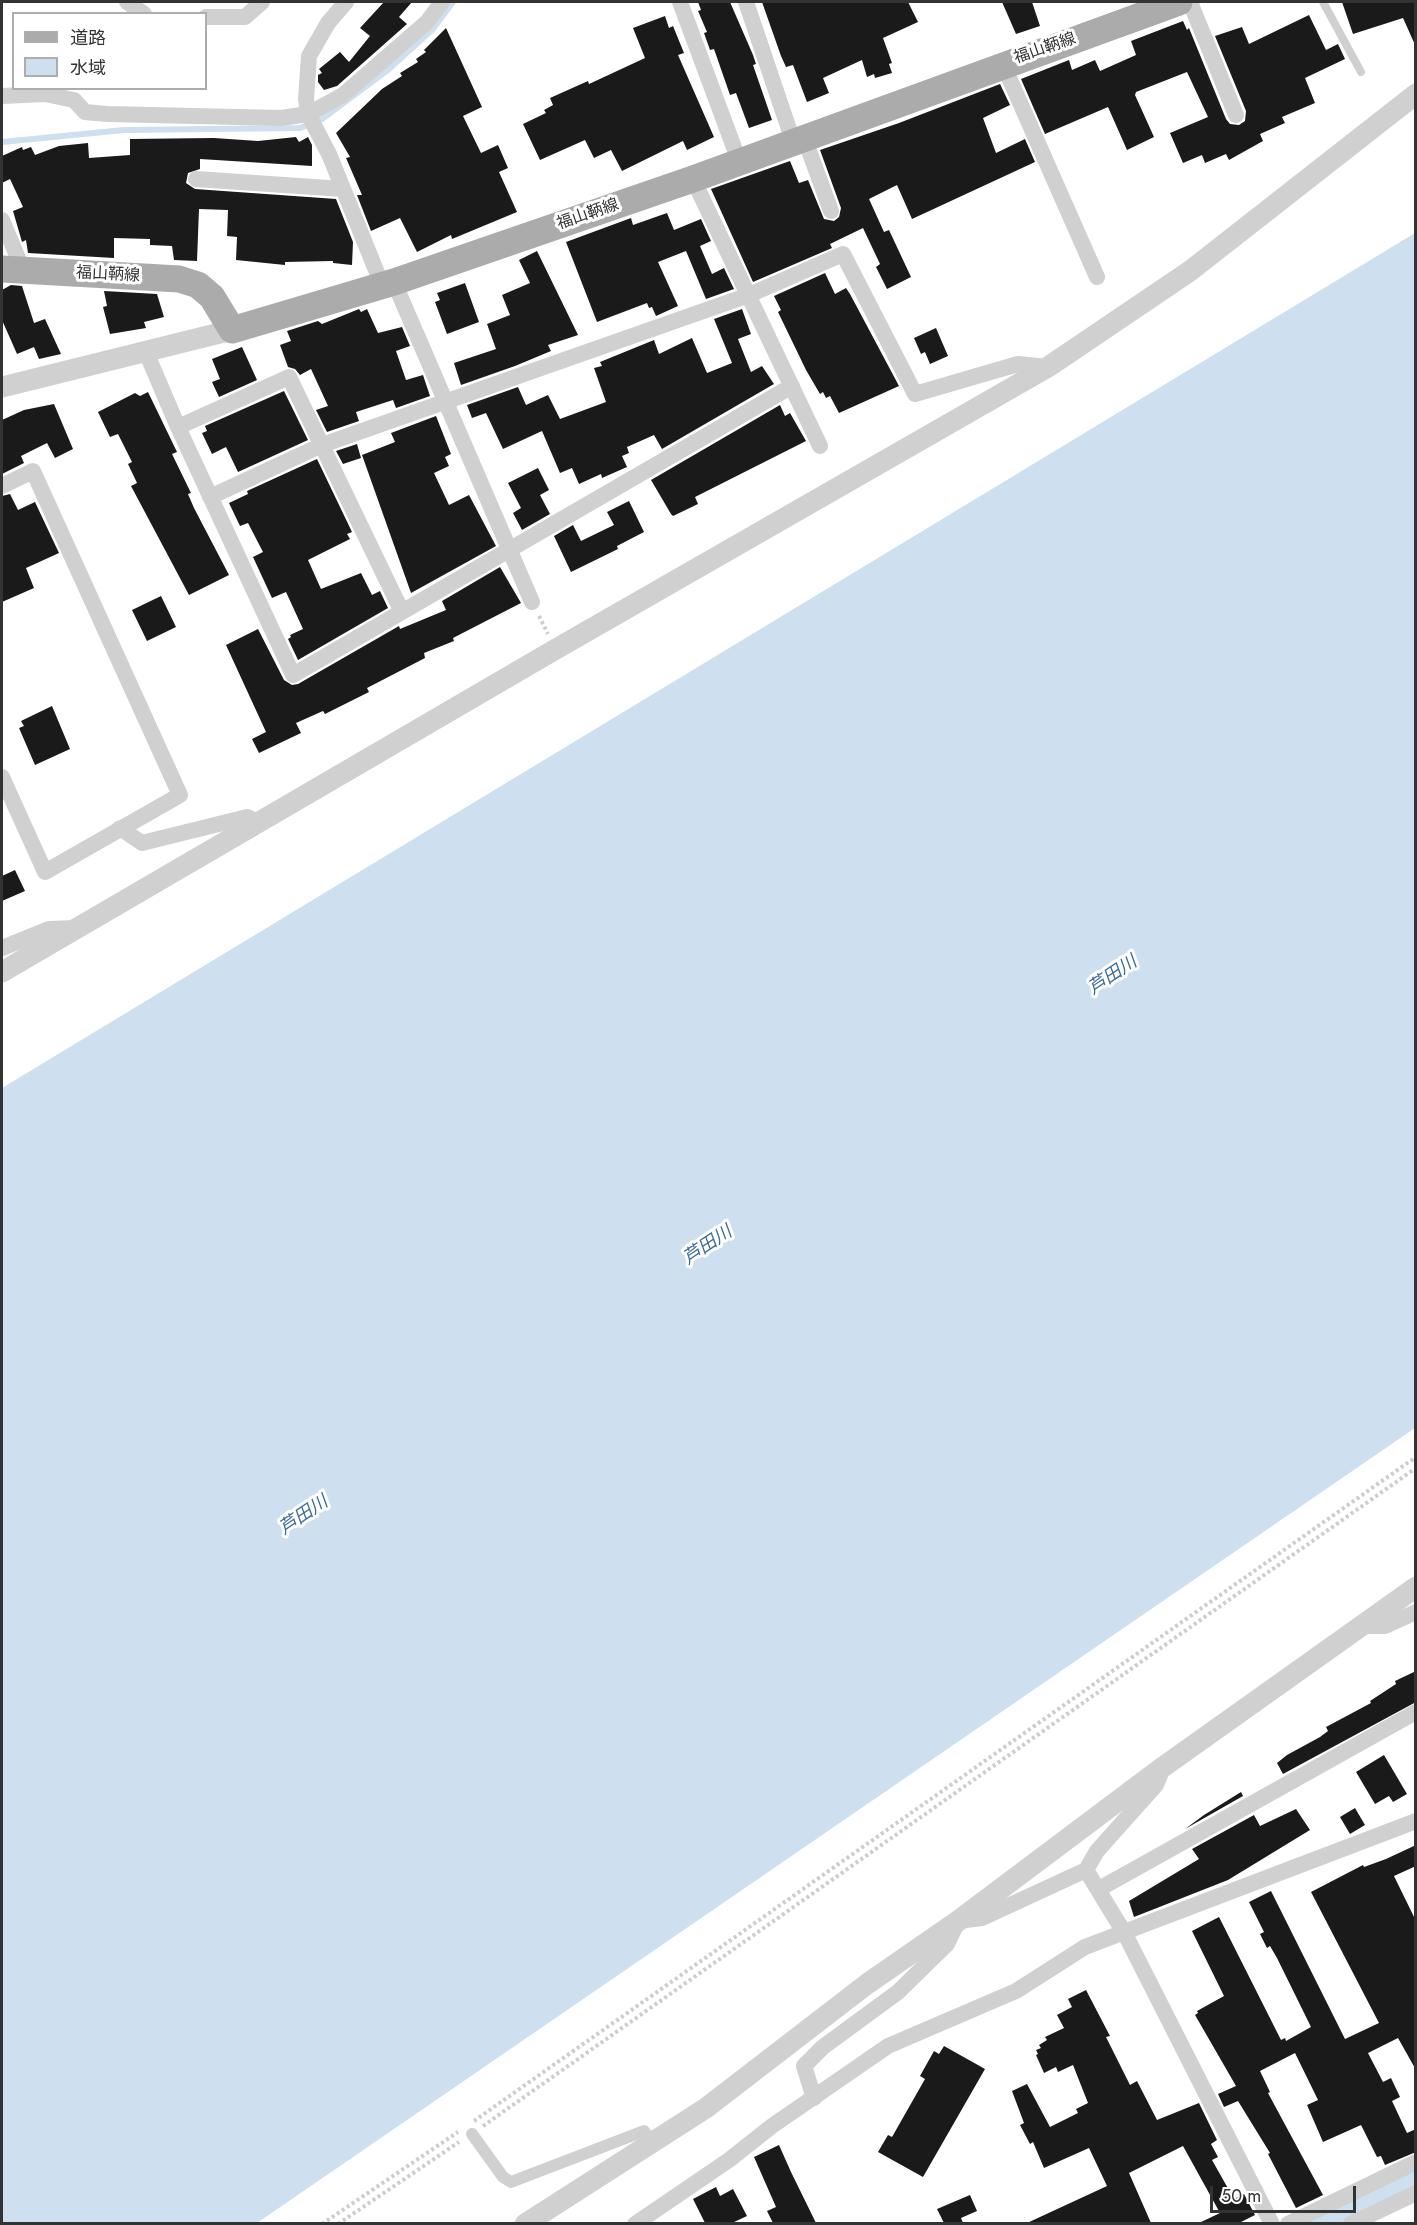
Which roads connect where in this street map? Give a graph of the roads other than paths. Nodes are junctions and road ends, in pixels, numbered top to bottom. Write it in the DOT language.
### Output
graph roads {
  1 [pos="127,2"];
  2 [pos="261,2"];
  3 [pos="346,2"];
  4 [pos="442,2"];
  5 [pos="680,2"];
  6 [pos="746,2"];
  7 [pos="1179,2"];
  8 [pos="1190,2"];
  9 [pos="1323,2"];
  10 [pos="141,12"];
  11 [pos="207,17"];
  12 [pos="1003,64"];
  13 [pos="1361,72"];
  14 [pos="1416,94"];
  15 [pos="2,96"];
  16 [pos="1236,115"];
  17 [pos="311,120"];
  18 [pos="798,139"];
  19 [pos="739,161"];
  20 [pos="196,179"];
  21 [pos="693,179"];
  22 [pos="343,189"];
  23 [pos="831,211"];
  24 [pos="2,220"];
  25 [pos="12,269"];
  26 [pos="1097,277"];
  27 [pos="388,283"];
  28 [pos="749,296"];
  29 [pos="232,330"];
  30 [pos="146,351"];
  31 [pos="1048,367"];
  32 [pos="792,386"];
  33 [pos="2,387"];
  34 [pos="446,402"];
  35 [pos="178,427"];
  36 [pos="322,445"];
  37 [pos="820,446"];
  38 [pos="2,486"];
  39 [pos="210,497"];
  40 [pos="510,551"];
  41 [pos="532,602"];
  42 [pos="402,612"];
  43 [pos="2,777"];
  44 [pos="260,823"];
  45 [pos="120,828"];
  46 [pos="78,928"];
  47 [pos="2,948"];
  48 [pos="2,972"];
  49 [pos="1416,1587"];
  50 [pos="1416,1612"];
  51 [pos="1363,1626"];
  52 [pos="1416,1712"];
  53 [pos="1163,1767"];
  54 [pos="1416,1821"];
  55 [pos="1086,1870"];
  56 [pos="1099,1889"];
  57 [pos="958,1920"];
  58 [pos="1125,1934"];
  59 [pos="814,2098"];
  60 [pos="470,2128"];
  61 [pos="652,2143"];
  62 [pos="1416,2162"];
  63 [pos="1416,2193"];
  64 [pos="525,2223"];
  65 [pos="635,2223"];
  66 [pos="1272,2223"];
  67 [pos="1288,2223"];
  68 [pos="1351,2223"];
  1 -- 10 [label="street"];
  2 -- 11 [label="street"];
  3 -- 17 [label="street"];
  4 -- 17 [label="street"];
  5 -- 19 [label="street"];
  6 -- 18 [label="street"];
  7 -- 12 [label="main road, 福山鞆線"];
  8 -- 16 [label="street"];
  9 -- 13 [label="lane"];
  12 -- 18 [label="main road, 福山鞆線"];
  12 -- 26 [label="street"];
  14 -- 31 [label="street"];
  15 -- 17 [label="street"];
  17 -- 22 [label="street"];
  18 -- 19 [label="main road, 福山鞆線"];
  18 -- 23 [label="street"];
  19 -- 21 [label="main road, 福山鞆線"];
  20 -- 22 [label="street"];
  21 -- 27 [label="main road, 福山鞆線"];
  21 -- 28 [label="street"];
  22 -- 27 [label="street"];
  24 -- 25 [label="street"];
  25 -- 29 [label="main road, 福山鞆線"];
  27 -- 29 [label="main road, 福山鞆線"];
  27 -- 34 [label="street"];
  28 -- 31 [label="street"];
  28 -- 32 [label="street"];
  28 -- 34 [label="street"];
  29 -- 30 [label="street"];
  30 -- 33 [label="street"];
  30 -- 35 [label="street"];
  31 -- 44 [label="street"];
  32 -- 37 [label="street"];
  32 -- 40 [label="street"];
  34 -- 36 [label="street"];
  34 -- 40 [label="street"];
  35 -- 36 [label="street"];
  35 -- 39 [label="street"];
  36 -- 39 [label="street"];
  36 -- 42 [label="street"];
  38 -- 45 [label="street"];
  39 -- 42 [label="street"];
  40 -- 41 [label="street"];
  40 -- 42 [label="street"];
  43 -- 45 [label="street"];
  44 -- 45 [label="street"];
  44 -- 46 [label="street"];
  46 -- 47 [label="street"];
  46 -- 48 [label="street"];
  49 -- 51 [label="street"];
  50 -- 51 [label="street"];
  51 -- 53 [label="street"];
  52 -- 56 [label="street"];
  53 -- 55 [label="street"];
  53 -- 57 [label="street"];
  54 -- 58 [label="street"];
  55 -- 56 [label="street"];
  55 -- 57 [label="street"];
  56 -- 58 [label="street"];
  57 -- 59 [label="street"];
  57 -- 61 [label="street"];
  58 -- 59 [label="street"];
  58 -- 66 [label="street"];
  59 -- 65 [label="street"];
  60 -- 61 [label="street"];
  61 -- 64 [label="street"];
  62 -- 67 [label="street"];
  63 -- 68 [label="street"];
}
